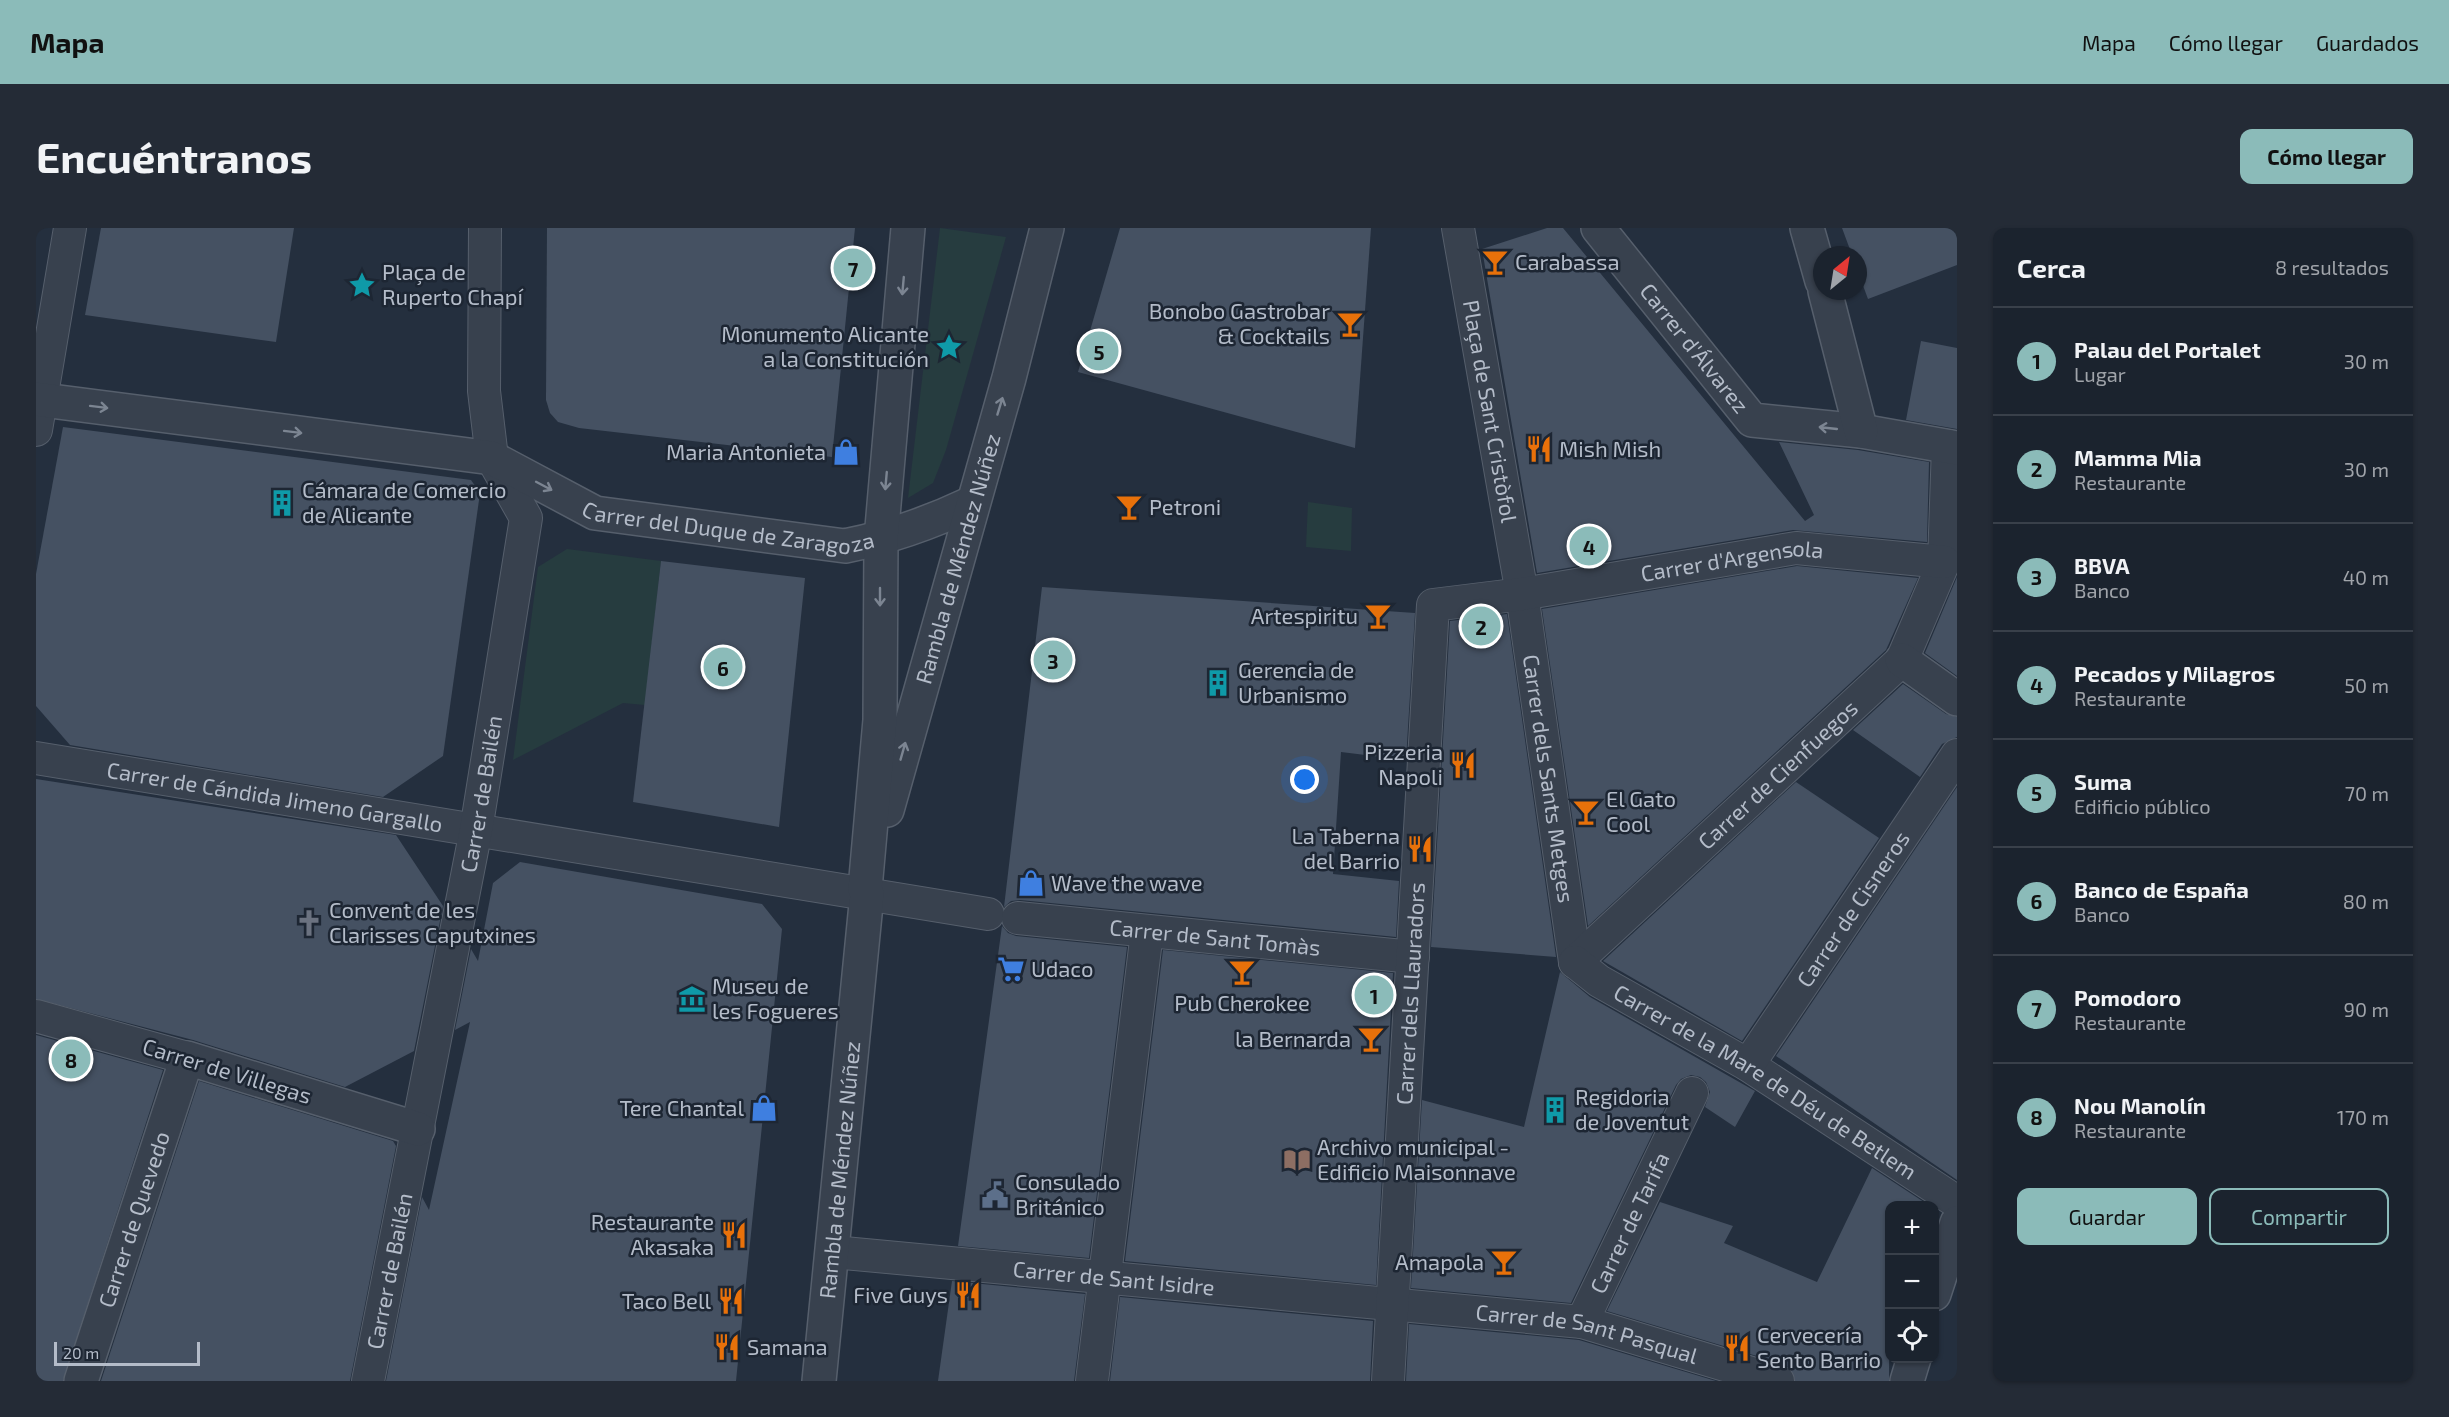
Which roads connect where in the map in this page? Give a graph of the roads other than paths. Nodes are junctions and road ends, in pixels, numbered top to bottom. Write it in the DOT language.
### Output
graph roads {
  1 [pos="70,228"];
  2 [pos="485,228"];
  3 [pos="908,228"];
  4 [pos="1047,228"];
  5 [pos="1458,228"];
  6 [pos="1598,228"];
  7 [pos="1807,228"];
  8 [pos="1813,249"];
  9 [pos="1827,300"];
  10 [pos="38,409"];
  11 [pos="1860,431"];
  12 [pos="1952,447"];
  13 [pos="492,458"];
  14 [pos="972,503"];
  15 [pos="881,538"];
  16 [pos="1944,562"];
  17 [pos="1522,594"];
  18 [pos="1433,605"];
  19 [pos="1902,660"];
  20 [pos="1957,699"];
  21 [pos="1957,755"];
  22 [pos="36,758"];
  23 [pos="476,830"];
  24 [pos="866,891"];
  25 [pos="1147,932"];
  26 [pos="1413,957"];
  27 [pos="1575,962"];
  28 [pos="36,1016"];
  29 [pos="187,1058"];
  30 [pos="1748,1065"];
  31 [pos="1692,1093"];
  32 [pos="418,1129"];
  33 [pos="1957,1202"];
  34 [pos="1957,1223"];
  35 [pos="833,1252"];
  36 [pos="1103,1277"];
  37 [pos="1939,1281"];
  38 [pos="1393,1306"];
  39 [pos="1582,1322"];
  40 [pos="1913,1363"];
  41 [pos="81,1381"];
  42 [pos="368,1381"];
  43 [pos="819,1381"];
  44 [pos="1092,1381"];
  45 [pos="1388,1381"];
  46 [pos="1778,1381"];
  47 [pos="1907,1381"];
  1 -- 10 [label="street"];
  2 -- 13 [label="street"];
  3 -- 15 [label="street, Rambla de Méndez Núñez, one-way"];
  14 -- 4 [label="street, Rambla de Méndez Núñez, one-way"];
  5 -- 17 [label="street, Plaça de Sant Cristòfol"];
  11 -- 6 [label="street, Carrer d'Álvarez, one-way"];
  7 -- 8 [label="street"];
  9 -- 11 [label="street"];
  10 -- 13 [label="street, one-way"];
  11 -- 12 [label="street, Carrer d'Álvarez"];
  12 -- 16 [label="street"];
  13 -- 15 [label="street, Carrer del Duque de Zaragoza, one-way"];
  13 -- 23 [label="street, Carrer de Bailén"];
  14 -- 15 [label="street, Carrer del Duque de Zaragoza"];
  24 -- 14 [label="street, Rambla de Méndez Núñez, one-way"];
  15 -- 24 [label="street, Rambla de Méndez Núñez, one-way"];
  16 -- 17 [label="street, Carrer d'Argensola"];
  16 -- 19 [label="street, Carrer de Cienfuegos"];
  17 -- 18 [label="street, Carrer d'Argensola"];
  17 -- 27 [label="street, Carrer dels Sants Metges"];
  18 -- 26 [label="street, Carrer dels Llauradors"];
  19 -- 20 [label="street"];
  19 -- 27 [label="street, Carrer de Cienfuegos"];
  21 -- 30 [label="street, Carrer de Cisneros"];
  22 -- 23 [label="street, Carrer de Cándida Jimeno Gargallo"];
  23 -- 24 [label="street, Carrer de Cándida Jimeno Gargallo"];
  23 -- 32 [label="street, Carrer de Bailén"];
  24 -- 25 [label="street, Carrer de Sant Tomàs"];
  24 -- 35 [label="street, Rambla de Méndez Núñez"];
  25 -- 26 [label="street, Carrer de Sant Tomàs"];
  25 -- 36 [label="street"];
  26 -- 38 [label="street, Carrer dels Llauradors"];
  27 -- 30 [label="street, Carrer de la Mare de Déu de Betlem"];
  28 -- 29 [label="street, Carrer de Villegas"];
  29 -- 32 [label="street, Carrer de Villegas"];
  29 -- 41 [label="street, Carrer de Quevedo"];
  30 -- 33 [label="street, Carrer de la Mare de Déu de Betlem"];
  31 -- 39 [label="street, Carrer de Tarifa"];
  32 -- 42 [label="street, Carrer de Bailén"];
  34 -- 37 [label="street"];
  35 -- 36 [label="street, Carrer de Sant Isidre"];
  35 -- 43 [label="street, Rambla de Méndez Núñez"];
  36 -- 38 [label="street, Carrer de Sant Isidre"];
  36 -- 44 [label="street"];
  38 -- 39 [label="street, Carrer de Sant Pasqual"];
  38 -- 45 [label="street, Carrer dels Llauradors"];
  39 -- 46 [label="street, Carrer de Sant Pasqual"];
  40 -- 47 [label="street"];
}
